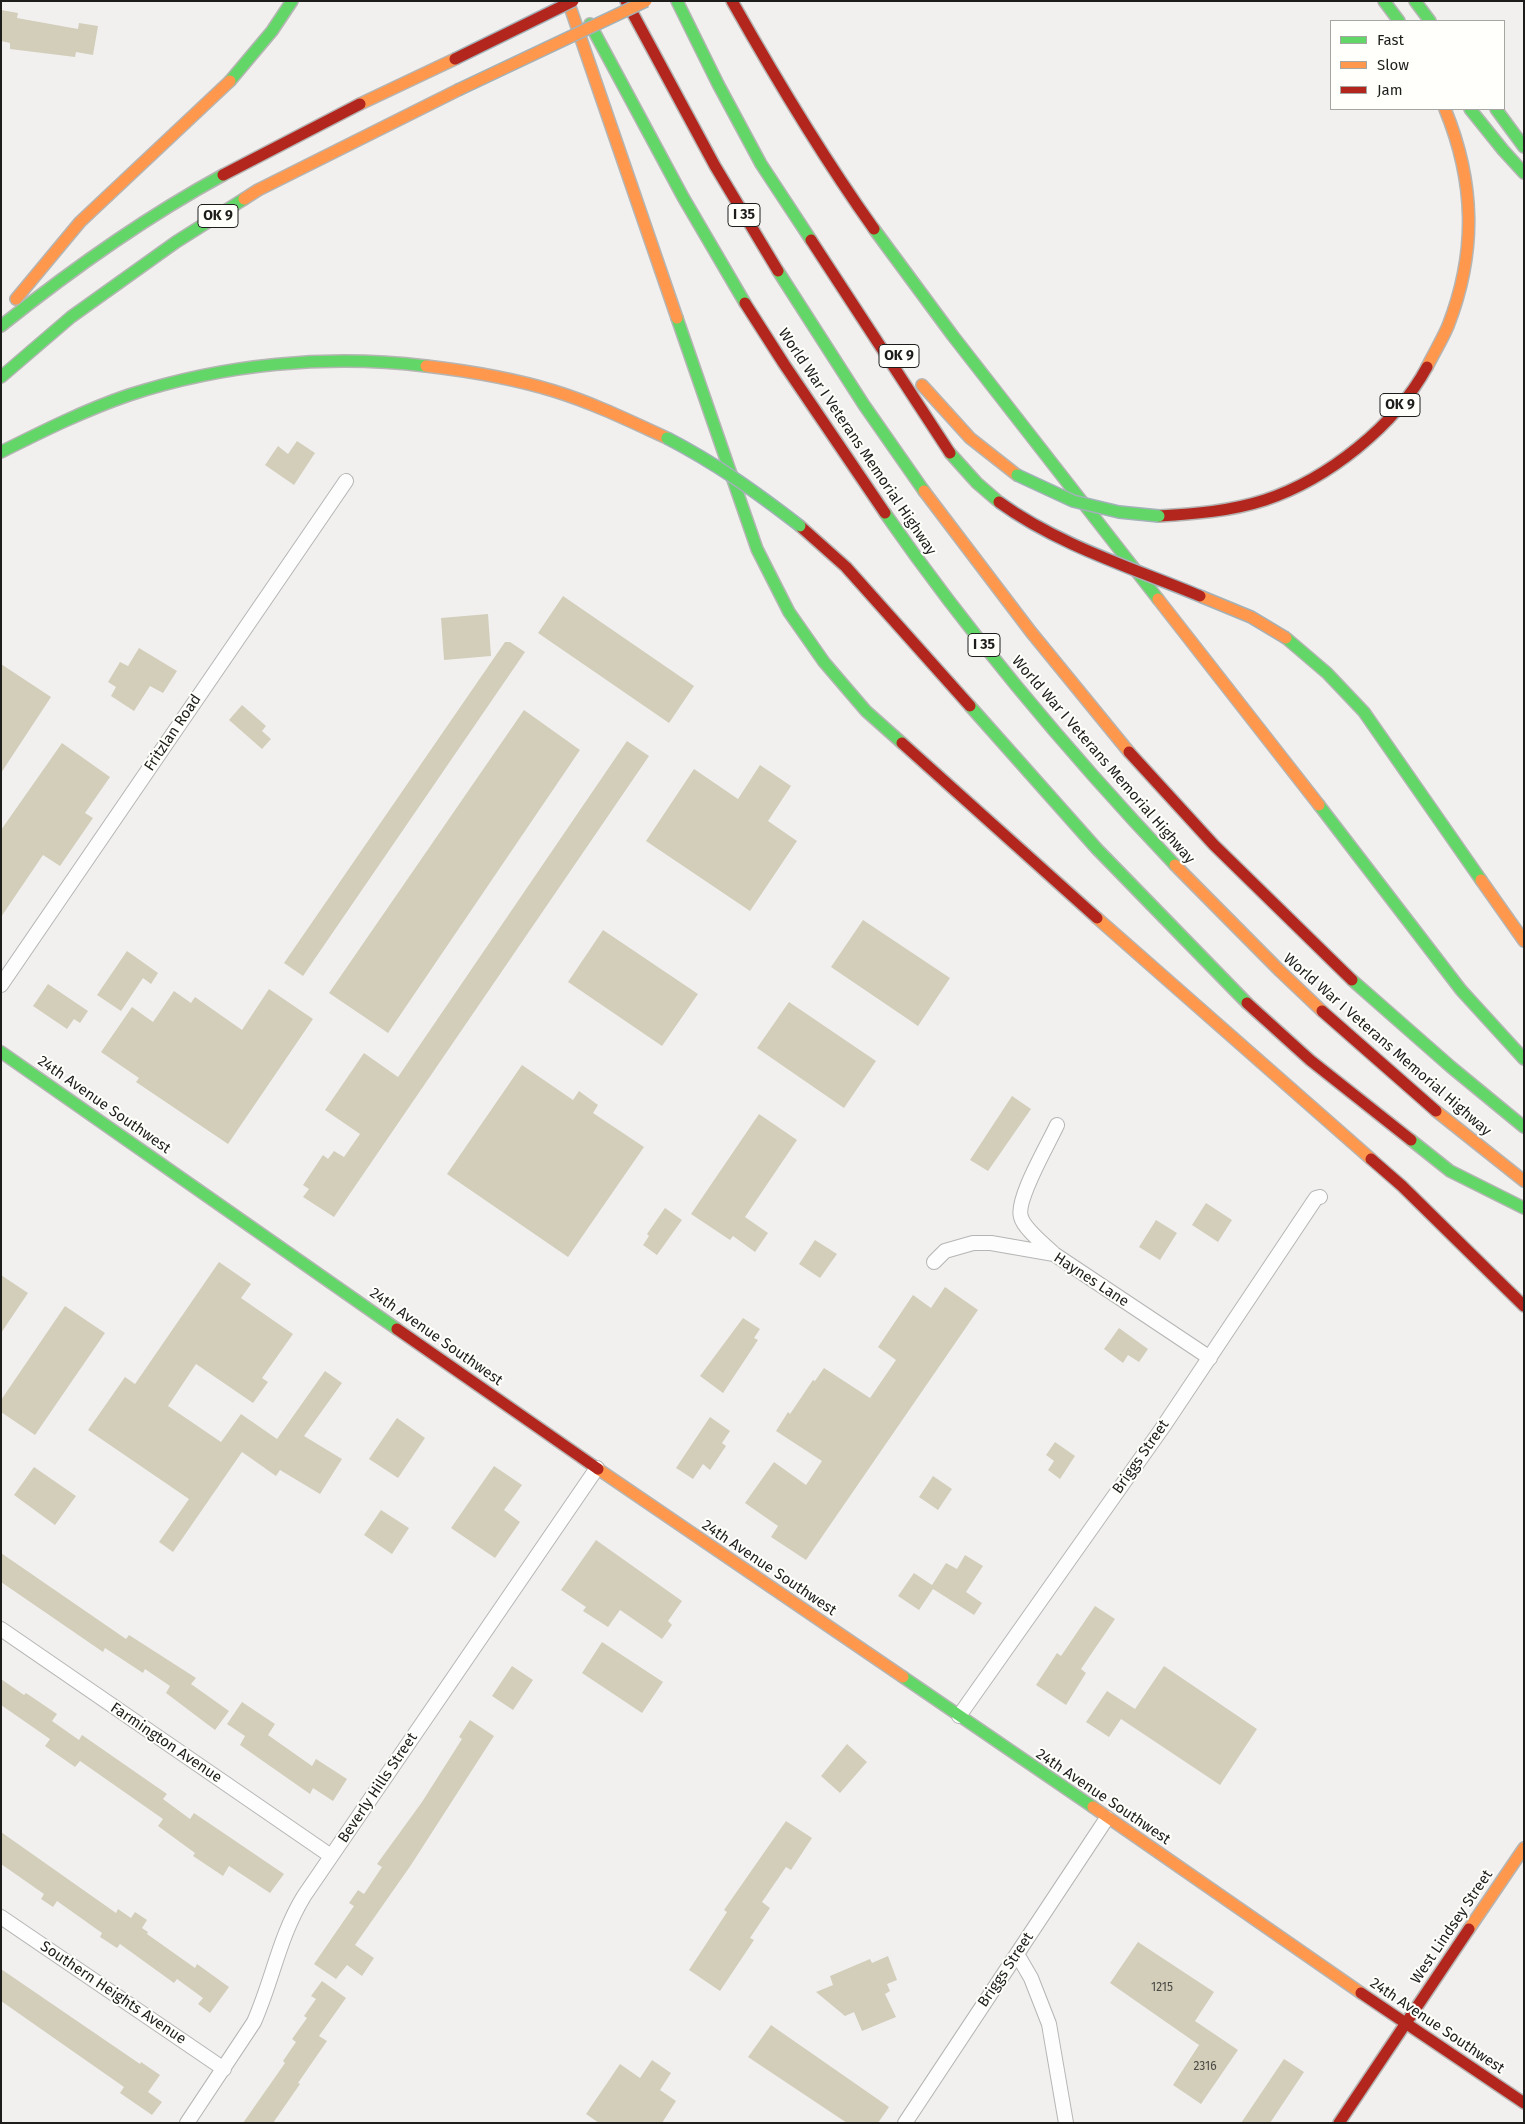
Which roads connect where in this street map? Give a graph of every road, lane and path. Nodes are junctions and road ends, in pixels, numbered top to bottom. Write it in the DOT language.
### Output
graph roads {
  1 [pos="292,1"];
  2 [pos="568,1"];
  3 [pos="573,1"];
  4 [pos="578,1"];
  5 [pos="626,1"];
  6 [pos="646,1"];
  7 [pos="677,1"];
  8 [pos="732,1"];
  9 [pos="1384,1"];
  10 [pos="1415,1"];
  11 [pos="1398,20"];
  12 [pos="1429,20"];
  13 [pos="1445,110"];
  14 [pos="1471,110"];
  15 [pos="1497,110"];
  16 [pos="1524,147"];
  17 [pos="1524,174"];
  18 [pos="813,244"];
  19 [pos="1,317"];
  20 [pos="1,326"];
  21 [pos="1,377"];
  22 [pos="1,452"];
  23 [pos="346,481"];
  24 [pos="1524,942"];
  25 [pos="1,985"];
  26 [pos="1,1052"];
  27 [pos="1524,1058"];
  28 [pos="1057,1125"];
  29 [pos="1524,1127"];
  30 [pos="1524,1181"];
  31 [pos="1320,1197"];
  32 [pos="1524,1208"];
  33 [pos="1054,1254"];
  34 [pos="934,1262"];
  35 [pos="1524,1306"];
  36 [pos="1210,1358"];
  37 [pos="596,1468"];
  38 [pos="1,1629"];
  39 [pos="959,1716"];
  40 [pos="1106,1818"];
  41 [pos="1524,1848"];
  42 [pos="332,1856"];
  43 [pos="1,1918"];
  44 [pos="1017,1954"];
  45 [pos="1406,2023"];
  46 [pos="224,2069"];
  47 [pos="1524,2102"];
  48 [pos="187,2123"];
  49 [pos="906,2123"];
  50 [pos="1066,2123"];
  51 [pos="1339,2123"];
  1 -- 19 [label="main road"];
  2 -- 35 [label="main road"];
  3 -- 20 [label="main road, bridge"];
  4 -- 30 [label="main road, World War I Veterans Memorial Highway / I 35"];
  5 -- 29 [label="main road, World War I Veterans Memorial Highway / I 35"];
  6 -- 21 [label="main road, OK 9, bridge"];
  7 -- 18 [label="main road, OK 9"];
  8 -- 27 [label="main road"];
  9 -- 11 [label="main road"];
  10 -- 12 [label="main road"];
  13 -- 18 [label="main road, OK 9, bridge"];
  14 -- 17 [label="main road"];
  15 -- 16 [label="main road"];
  18 -- 24 [label="main road, bridge"];
  22 -- 32 [label="main road, bridge"];
  23 -- 25 [label="street, Fritzlan Road"];
  26 -- 37 [label="main road, 24th Avenue Southwest"];
  28 -- 33 [label="street"];
  31 -- 36 [label="street, Briggs Street"];
  33 -- 34 [label="street, Haynes Lane"];
  33 -- 36 [label="street, Haynes Lane"];
  36 -- 39 [label="street, Briggs Street"];
  37 -- 39 [label="main road, 24th Avenue Southwest"];
  37 -- 42 [label="street, Beverly Hills Street"];
  38 -- 42 [label="street, Farmington Avenue"];
  39 -- 40 [label="main road, 24th Avenue Southwest"];
  40 -- 44 [label="street, Briggs Street"];
  40 -- 45 [label="main road, 24th Avenue Southwest"];
  41 -- 45 [label="main road, West Lindsey Street"];
  42 -- 46 [label="street, Beverly Hills Street"];
  43 -- 46 [label="street, Southern Heights Avenue"];
  44 -- 49 [label="street, Briggs Street"];
  44 -- 50 [label="street"];
  45 -- 47 [label="main road, 24th Avenue Southwest"];
  45 -- 51 [label="main road, West Lindsey Street"];
  46 -- 48 [label="street, Beverly Hills Street"];
}
